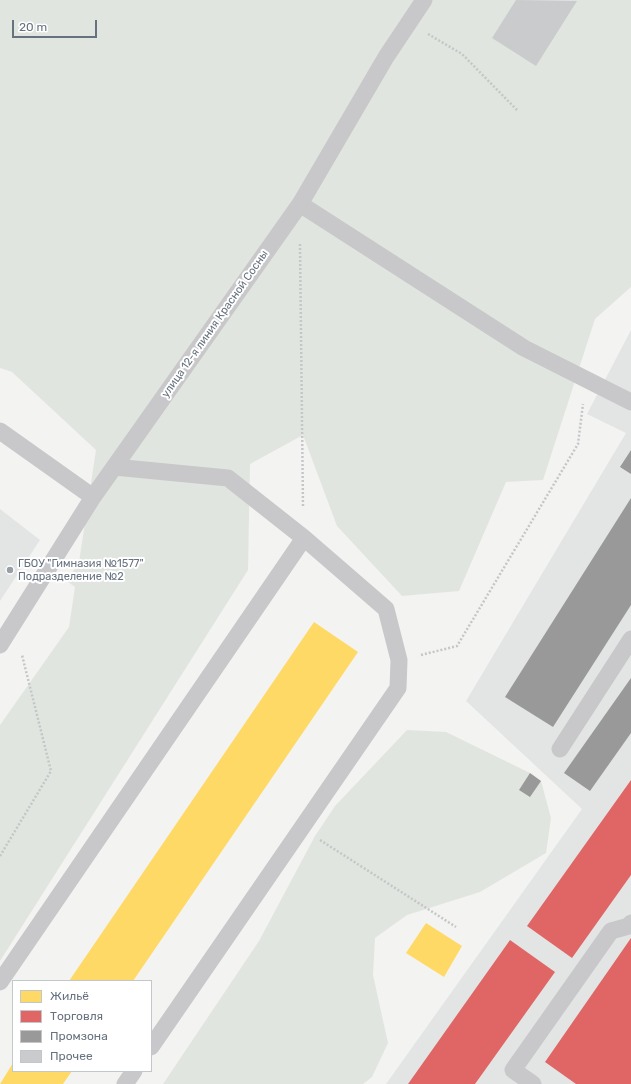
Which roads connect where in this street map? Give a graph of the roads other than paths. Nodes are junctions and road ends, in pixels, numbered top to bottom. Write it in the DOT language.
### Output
graph roads {
  1 [pos="424,0"];
  2 [pos="300,204"];
  3 [pos="631,402"];
  4 [pos="0,431"];
  5 [pos="114,468"];
  6 [pos="93,497"];
  7 [pos="304,538"];
  8 [pos="631,639"];
  9 [pos="0,645"];
  10 [pos="560,749"];
  11 [pos="631,923"];
  12 [pos="0,982"];
  13 [pos="152,1046"];
  14 [pos="133,1072"];
  15 [pos="125,1084"];
  16 [pos="533,1084"];
  1 -- 2 [label="lane, улица 12-я линия Красной Сосны"];
  2 -- 3 [label="lane"];
  2 -- 5 [label="lane, улица 12-я линия Красной Сосны"];
  4 -- 6 [label="lane"];
  5 -- 6 [label="lane, улица 12-я линия Красной Сосны"];
  5 -- 7 [label="lane"];
  6 -- 9 [label="lane, улица 12-я линия Красной Сосны"];
  7 -- 12 [label="lane"];
  7 -- 13 [label="lane"];
  8 -- 10 [label="lane"];
  11 -- 16 [label="lane"];
  14 -- 15 [label="lane"];
}
